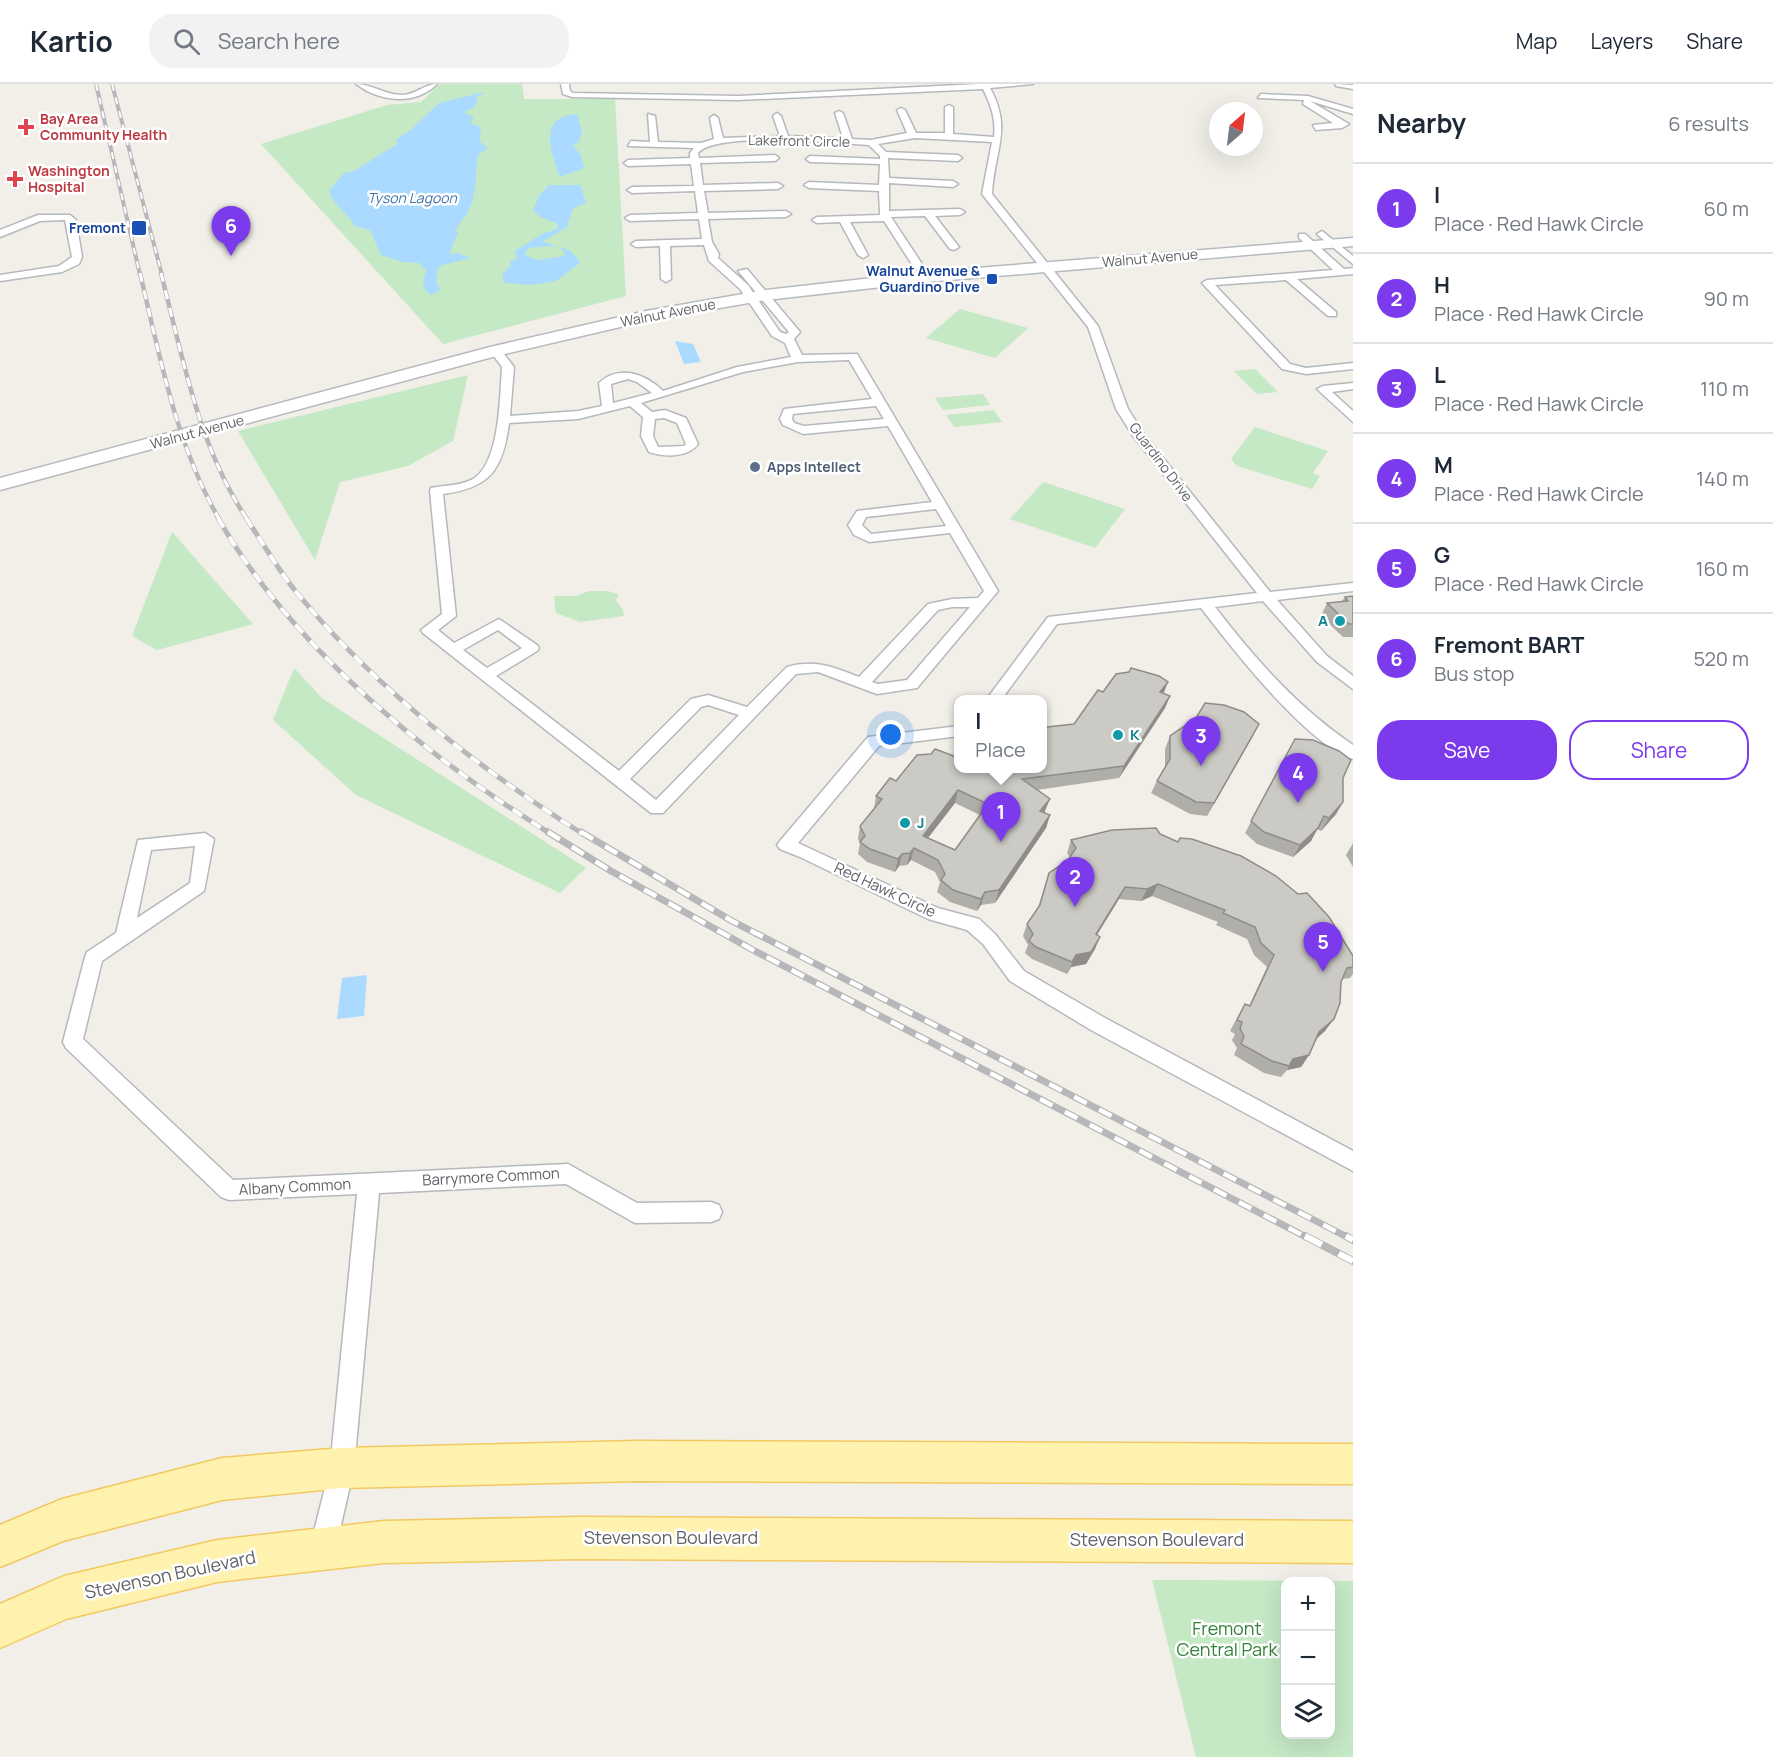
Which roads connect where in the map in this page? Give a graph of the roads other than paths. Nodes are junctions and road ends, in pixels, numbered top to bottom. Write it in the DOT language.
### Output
graph roads {
  1 [pos="433,84"];
  2 [pos="565,84"];
  3 [pos="649,84"];
  4 [pos="820,84"];
  5 [pos="1029,84"];
  6 [pos="1339,84"];
  7 [pos="364,85"];
  8 [pos="985,85"];
  9 [pos="1353,87"];
  10 [pos="823,94"];
  11 [pos="650,95"];
  12 [pos="1261,96"];
  13 [pos="1297,96"];
  14 [pos="949,107"];
  15 [pos="901,110"];
  16 [pos="1353,112"];
  17 [pos="839,113"];
  18 [pos="651,116"];
  19 [pos="777,116"];
  20 [pos="714,118"];
  21 [pos="1353,123"];
  22 [pos="1342,124"];
  23 [pos="1316,127"];
  24 [pos="949,135"];
  25 [pos="913,136"];
  26 [pos="785,139"];
  27 [pos="999,140"];
  28 [pos="719,141"];
  29 [pos="848,141"];
  30 [pos="654,143"];
  31 [pos="872,143"];
  32 [pos="631,144"];
  33 [pos="701,145"];
  34 [pos="775,158"];
  35 [pos="884,158"];
  36 [pos="958,158"];
  37 [pos="810,159"];
  38 [pos="696,161"];
  39 [pos="628,163"];
  40 [pos="883,184"];
  41 [pos="953,184"];
  42 [pos="778,186"];
  43 [pos="809,186"];
  44 [pos="700,188"];
  45 [pos="632,190"];
  46 [pos="960,212"];
  47 [pos="928,213"];
  48 [pos="786,214"];
  49 [pos="885,216"];
  50 [pos="704,217"];
  51 [pos="630,218"];
  52 [pos="844,219"];
  53 [pos="817,220"];
  54 [pos="1353,232"];
  55 [pos="0,234"];
  56 [pos="1317,240"];
  57 [pos="707,242"];
  58 [pos="1353,242"];
  59 [pos="666,243"];
  60 [pos="636,244"];
  61 [pos="954,247"];
  62 [pos="863,255"];
  63 [pos="1353,261"];
  64 [pos="1040,262"];
  65 [pos="919,267"];
  66 [pos="1347,272"];
  67 [pos="1289,277"];
  68 [pos="0,278"];
  69 [pos="666,279"];
  70 [pos="754,291"];
  71 [pos="1332,314"];
  72 [pos="496,351"];
  73 [pos="798,359"];
  74 [pos="1353,366"];
  75 [pos="1353,386"];
  76 [pos="661,395"];
  77 [pos="633,402"];
  78 [pos="880,402"];
  79 [pos="608,409"];
  80 [pos="649,416"];
  81 [pos="1353,418"];
  82 [pos="503,420"];
  83 [pos="892,422"];
  84 [pos="0,469"];
  85 [pos="0,484"];
  86 [pos="940,505"];
  87 [pos="954,529"];
  88 [pos="1353,587"];
  89 [pos="1267,597"];
  90 [pos="981,602"];
  91 [pos="1205,603"];
  92 [pos="453,649"];
  93 [pos="486,675"];
  94 [pos="862,683"];
  95 [pos="1353,684"];
  96 [pos="996,695"];
  97 [pos="750,713"];
  98 [pos="954,732"];
  99 [pos="1353,753"];
  100 [pos="620,780"];
  101 [pos="124,936"];
  102 [pos="1353,1162"];
  103 [pos="369,1184"];
  104 [pos="711,1212"];
  105 [pos="1353,1464"];
  106 [pos="342,1468"];
  107 [pos="1353,1542"];
  108 [pos="0,1546"];
  109 [pos="323,1547"];
  110 [pos="0,1626"];
  1 -- 7 [label="street"];
  2 -- 11 [label="street"];
  3 -- 11 [label="street"];
  4 -- 10 [label="street"];
  5 -- 8 [label="street"];
  6 -- 9 [label="street"];
  8 -- 10 [label="street"];
  8 -- 27 [label="street, Guardino Drive"];
  10 -- 11 [label="street"];
  12 -- 13 [label="street"];
  13 -- 16 [label="street"];
  13 -- 22 [label="street"];
  14 -- 24 [label="street"];
  15 -- 25 [label="street"];
  17 -- 29 [label="street"];
  18 -- 30 [label="street"];
  19 -- 26 [label="street"];
  20 -- 28 [label="street"];
  21 -- 22 [label="street"];
  22 -- 23 [label="street"];
  24 -- 25 [label="street"];
  24 -- 27 [label="street"];
  25 -- 31 [label="street"];
  26 -- 28 [label="street, Lakefront Circle"];
  26 -- 29 [label="street, Lakefront Circle"];
  27 -- 64 [label="street, Guardino Drive"];
  28 -- 33 [label="street, Lakefront Circle"];
  29 -- 31 [label="street, Lakefront Circle"];
  30 -- 32 [label="street, Lakefront Circle"];
  30 -- 33 [label="street, Lakefront Circle"];
  31 -- 35 [label="street, Lakefront Circle"];
  33 -- 38 [label="street"];
  34 -- 38 [label="street"];
  35 -- 36 [label="street"];
  35 -- 37 [label="street"];
  35 -- 40 [label="street"];
  38 -- 39 [label="street"];
  38 -- 44 [label="street"];
  40 -- 41 [label="street"];
  40 -- 43 [label="street"];
  40 -- 49 [label="street"];
  42 -- 44 [label="street"];
  44 -- 45 [label="street"];
  44 -- 50 [label="street"];
  46 -- 47 [label="street"];
  47 -- 49 [label="street"];
  47 -- 61 [label="street"];
  48 -- 50 [label="street"];
  49 -- 52 [label="street"];
  49 -- 65 [label="street"];
  50 -- 51 [label="street"];
  50 -- 57 [label="street"];
  52 -- 53 [label="street"];
  52 -- 62 [label="street"];
  54 -- 56 [label="main road, Walnut Avenue"];
  55 -- 68 [label="street"];
  56 -- 58 [label="main road, Walnut Avenue"];
  56 -- 63 [label="street"];
  56 -- 64 [label="main road, Walnut Avenue"];
  56 -- 66 [label="street"];
  57 -- 59 [label="street"];
  57 -- 70 [label="street"];
  59 -- 60 [label="street"];
  59 -- 69 [label="street"];
  64 -- 65 [label="main road, Walnut Avenue"];
  64 -- 70 [label="main road, Walnut Avenue"];
  64 -- 89 [label="street, Guardino Drive"];
  65 -- 70 [label="main road, Walnut Avenue"];
  66 -- 67 [label="street"];
  67 -- 71 [label="street"];
  67 -- 74 [label="street"];
  70 -- 72 [label="main road, Walnut Avenue"];
  70 -- 73 [label="street"];
  70 -- 84 [label="main road, Walnut Avenue"];
  72 -- 82 [label="street"];
  72 -- 85 [label="main road, Walnut Avenue"];
  73 -- 76 [label="street"];
  73 -- 78 [label="street"];
  75 -- 81 [label="street"];
  76 -- 77 [label="street"];
  76 -- 79 [label="street"];
  77 -- 79 [label="street"];
  77 -- 80 [label="street"];
  78 -- 83 [label="street"];
  78 -- 83 [label="street"];
  79 -- 82 [label="street"];
  82 -- 92 [label="street"];
  83 -- 86 [label="street"];
  86 -- 87 [label="street"];
  86 -- 87 [label="street"];
  87 -- 90 [label="street"];
  88 -- 89 [label="street"];
  89 -- 91 [label="street"];
  89 -- 95 [label="street, Guardino Drive"];
  90 -- 94 [label="street"];
  90 -- 94 [label="street"];
  91 -- 96 [label="street"];
  91 -- 99 [label="street"];
  92 -- 93 [label="street"];
  92 -- 93 [label="street"];
  93 -- 100 [label="street"];
  94 -- 97 [label="street"];
  97 -- 100 [label="street"];
  97 -- 100 [label="street"];
  98 -- 102 [label="street, Red Hawk Circle"];
  101 -- 101 [label="street, Albany Common"];
  101 -- 103 [label="street, Albany Common"];
  103 -- 104 [label="street, Barrymore Common"];
  103 -- 106 [label="street, Albany Common"];
  105 -- 106 [label="main road"];
  106 -- 108 [label="main road"];
  106 -- 109 [label="street, Albany Common"];
  107 -- 109 [label="main road, Stevenson Boulevard"];
  109 -- 110 [label="main road, Stevenson Boulevard"];
}
